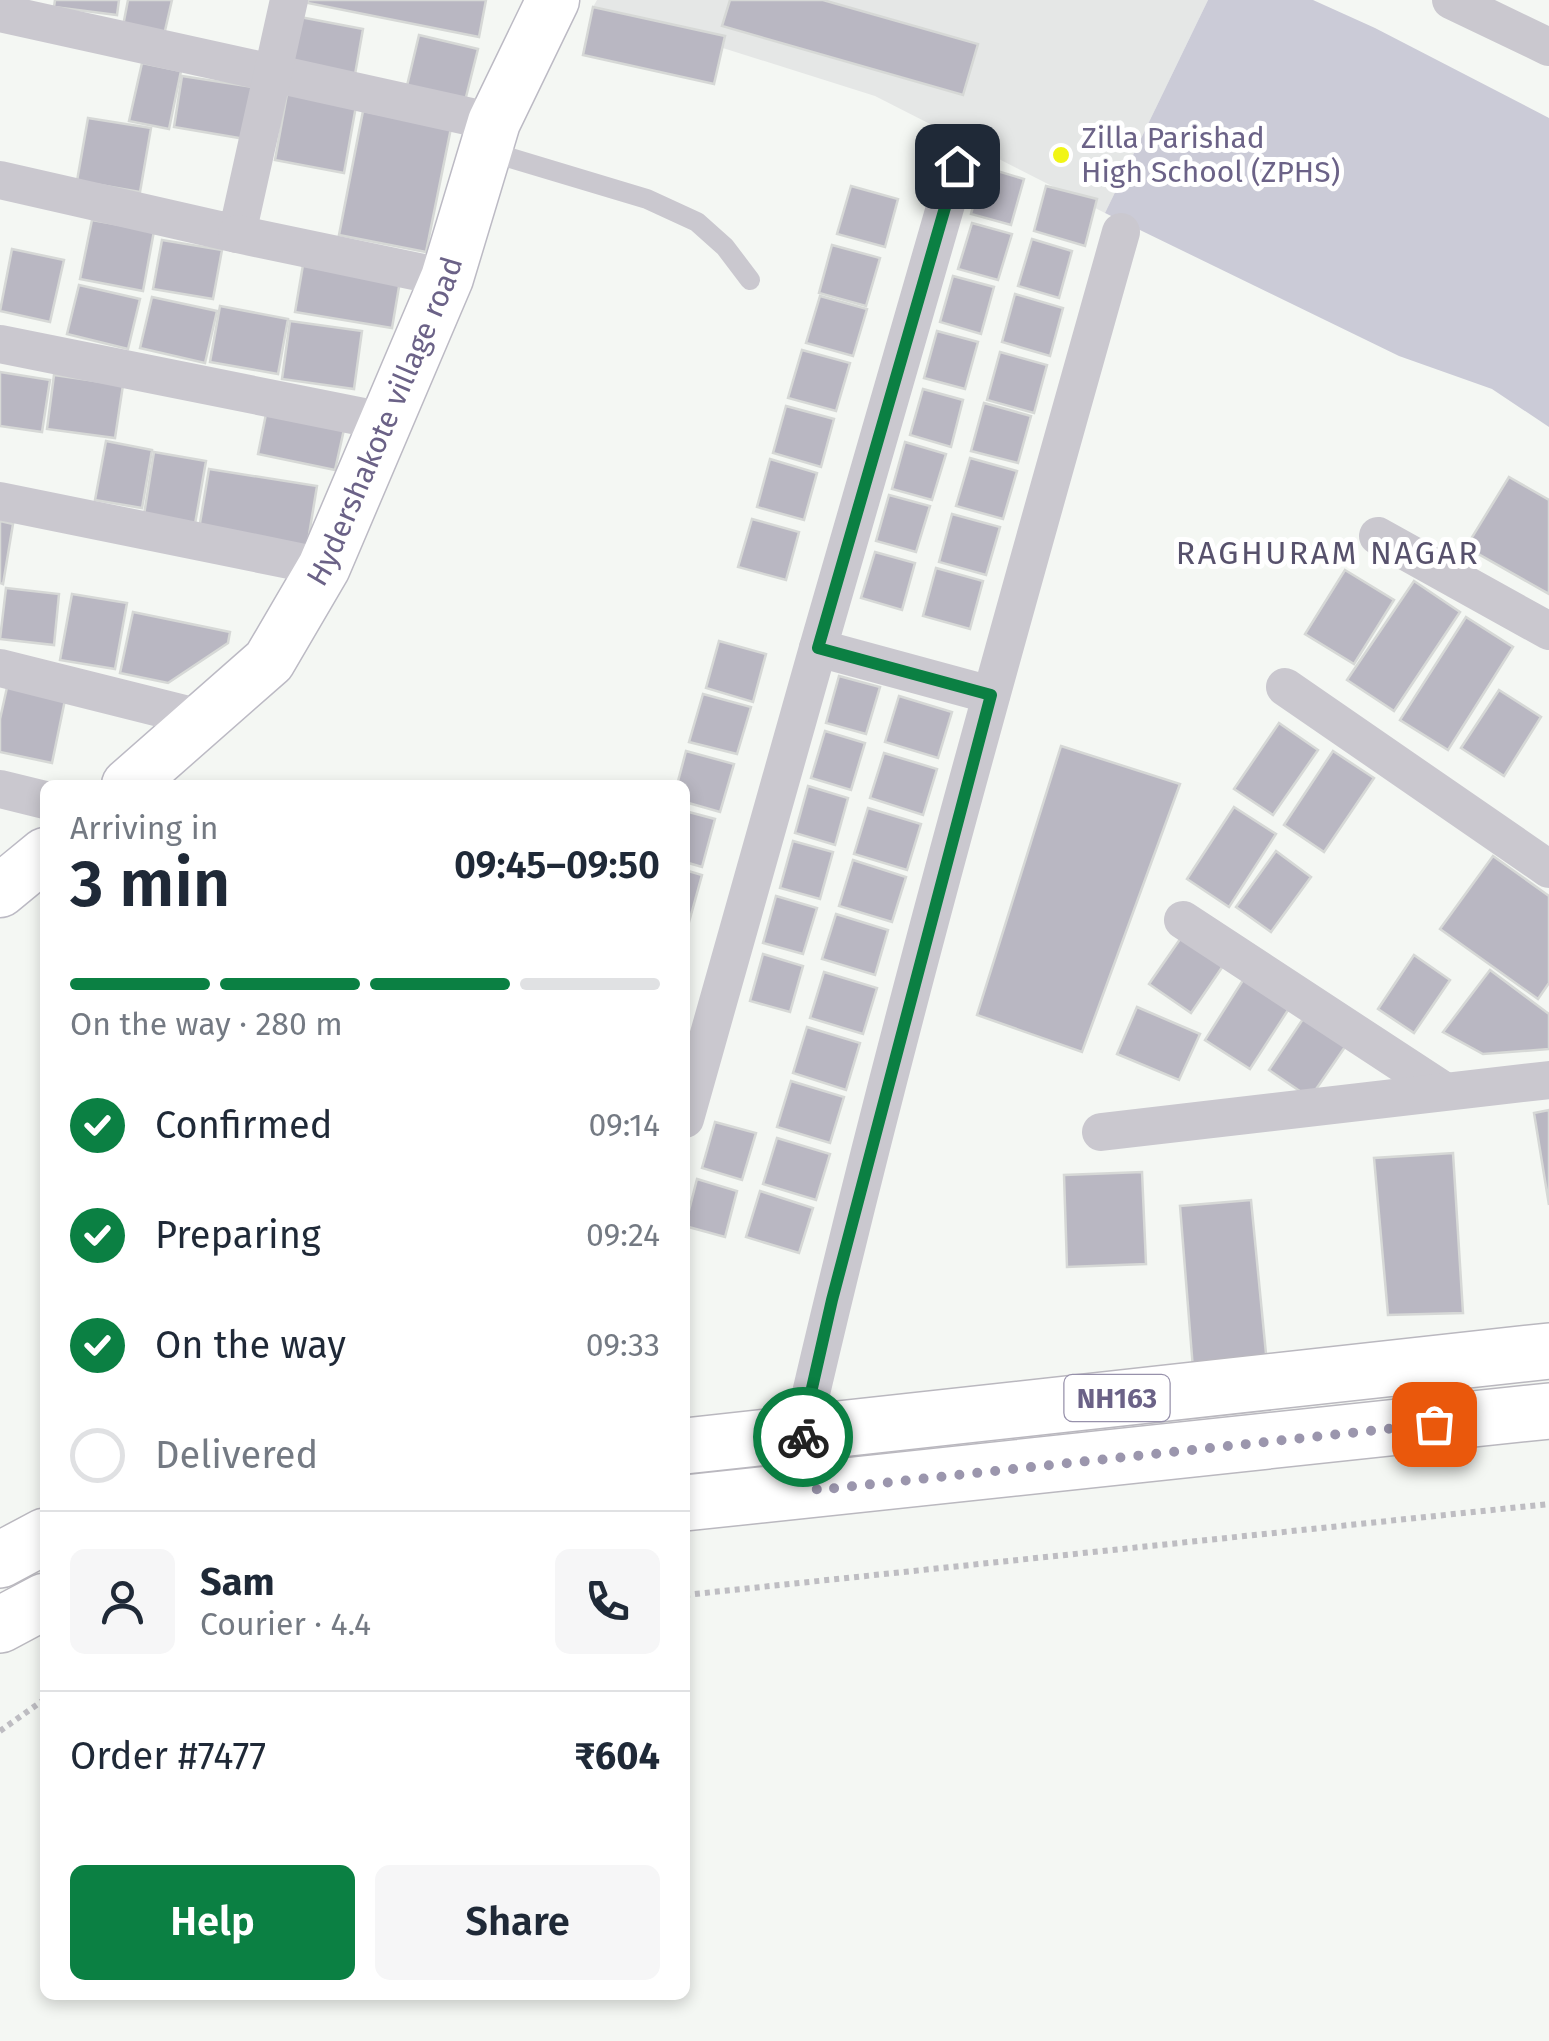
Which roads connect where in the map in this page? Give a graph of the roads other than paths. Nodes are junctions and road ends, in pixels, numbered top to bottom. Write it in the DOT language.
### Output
graph roads {
  1 [pos="289,0"];
  2 [pos="553,0"];
  3 [pos="1451,0"];
  4 [pos="0,13"];
  5 [pos="1549,48"];
  6 [pos="273,73"];
  7 [pos="490,136"];
  8 [pos="957,166"];
  9 [pos="0,180"];
  10 [pos="1121,232"];
  11 [pos="237,234"];
  12 [pos="447,278"];
  13 [pos="750,280"];
  14 [pos="0,344"];
  15 [pos="388,422"];
  16 [pos="0,502"];
  17 [pos="1378,536"];
  18 [pos="324,567"];
  19 [pos="1549,631"];
  20 [pos="818,648"];
  21 [pos="0,668"];
  22 [pos="1285,687"];
  23 [pos="991,695"];
  24 [pos="204,718"];
  25 [pos="134,780"];
  26 [pos="0,789"];
  27 [pos="40,799"];
  28 [pos="40,858"];
  29 [pos="1549,869"];
  30 [pos="0,891"];
  31 [pos="1183,920"];
  32 [pos="1549,1080"];
  33 [pos="1444,1091"];
  34 [pos="690,1101"];
  35 [pos="1101,1132"];
  36 [pos="1549,1351"];
  37 [pos="1549,1411"];
  38 [pos="802,1432"];
  39 [pos="690,1445"];
  40 [pos="817,1490"];
  41 [pos="690,1503"];
  42 [pos="40,1539"];
  43 [pos="0,1560"];
  44 [pos="40,1604"];
  45 [pos="0,1625"];
  1 -- 6 [label="street"];
  2 -- 7 [label="street, Hydershakote village road"];
  3 -- 5 [label="street"];
  4 -- 6 [label="street"];
  6 -- 7 [label="street"];
  6 -- 11 [label="street"];
  7 -- 12 [label="street, Hydershakote village road"];
  7 -- 13 [label="lane"];
  8 -- 20 [label="street"];
  9 -- 11 [label="street"];
  10 -- 23 [label="street"];
  11 -- 12 [label="street"];
  12 -- 15 [label="street, Hydershakote village road"];
  14 -- 15 [label="street"];
  15 -- 18 [label="street, Hydershakote village road"];
  16 -- 18 [label="street"];
  17 -- 19 [label="street"];
  18 -- 24 [label="street, Hydershakote village road"];
  20 -- 23 [label="street"];
  20 -- 34 [label="street"];
  21 -- 24 [label="street"];
  22 -- 29 [label="street"];
  23 -- 38 [label="street"];
  24 -- 25 [label="street, Hydershakote village road"];
  26 -- 27 [label="street"];
  28 -- 30 [label="street"];
  31 -- 33 [label="street"];
  32 -- 33 [label="street"];
  33 -- 35 [label="street"];
  36 -- 38 [label="highway, NH163"];
  37 -- 40 [label="highway, NH163"];
  38 -- 39 [label="highway, NH163"];
  38 -- 40 [label="street"];
  40 -- 41 [label="highway, NH163"];
  42 -- 43 [label="highway"];
  44 -- 45 [label="highway"];
}
